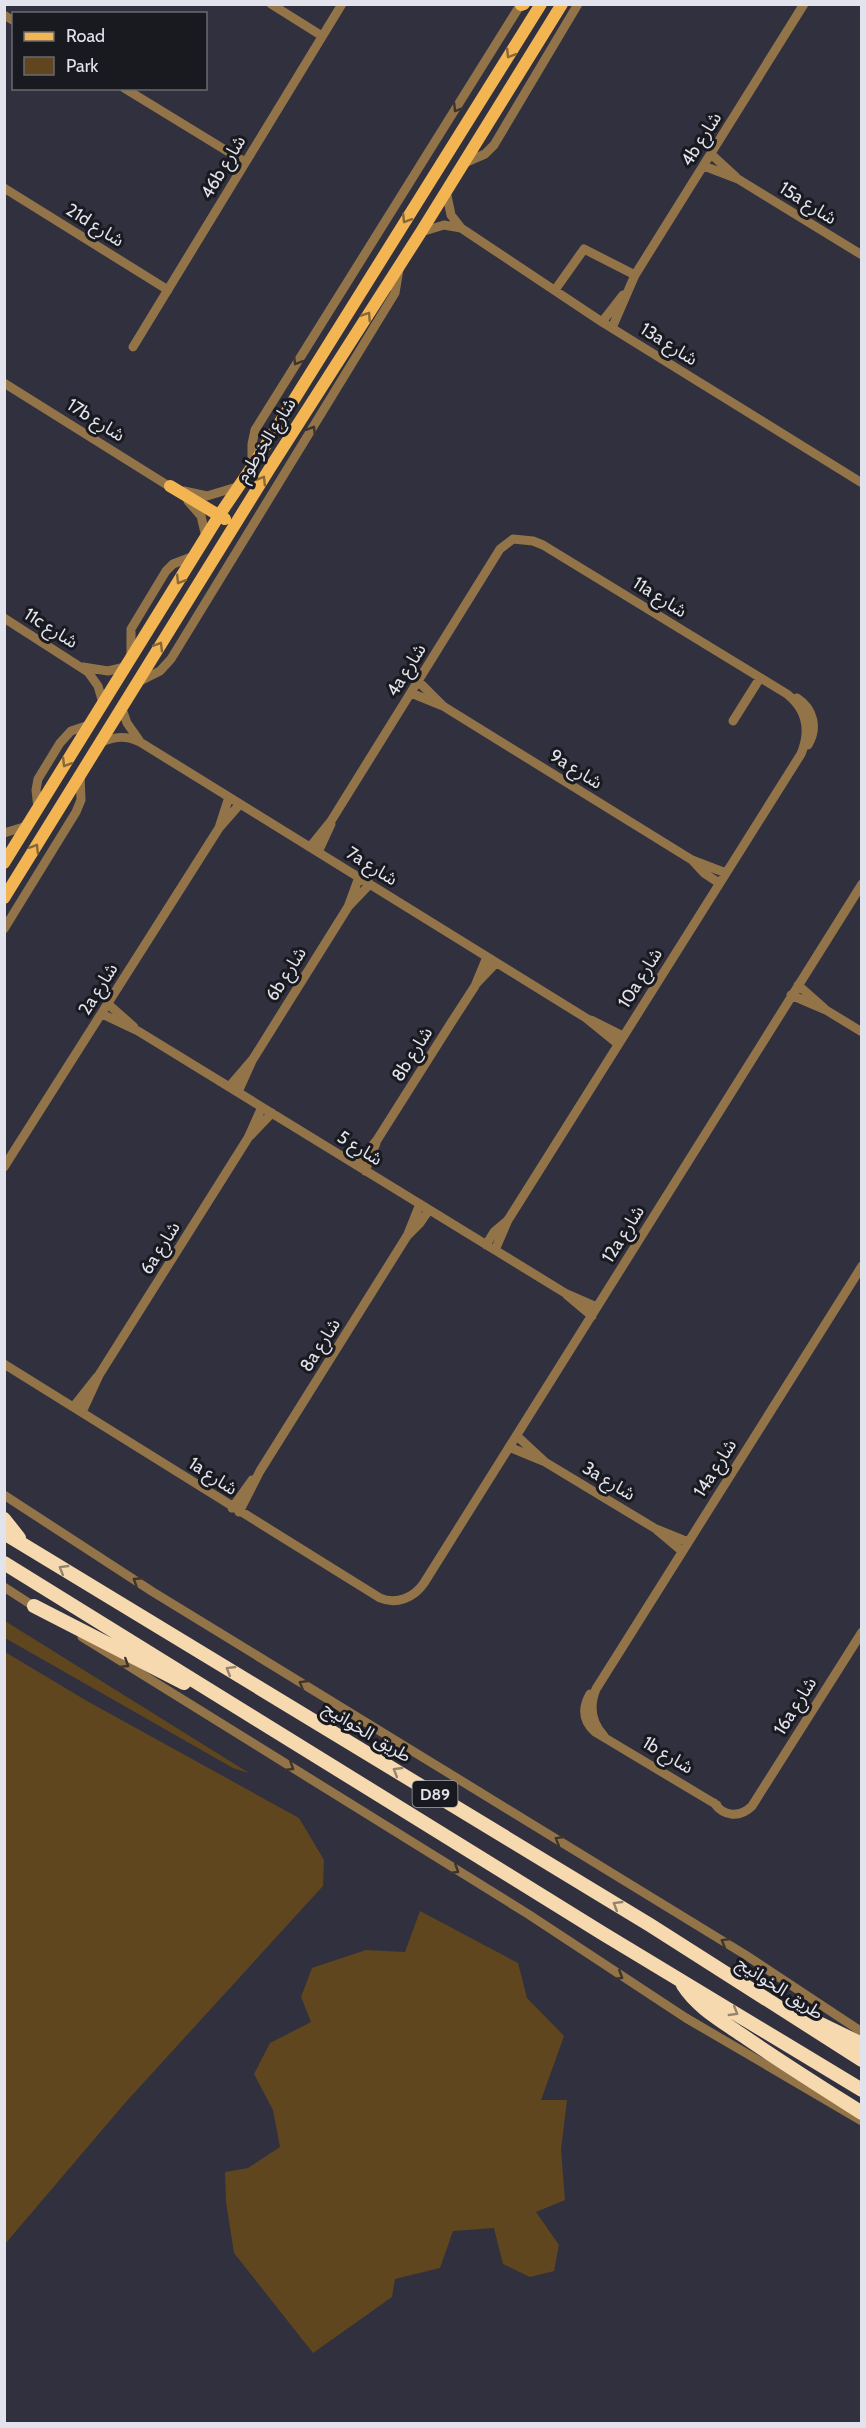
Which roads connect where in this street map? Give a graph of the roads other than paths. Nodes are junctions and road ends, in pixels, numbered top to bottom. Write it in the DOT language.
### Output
graph roads {
  1 [pos="271,4"];
  2 [pos="342,4"];
  3 [pos="541,4"];
  4 [pos="562,4"];
  5 [pos="578,4"];
  6 [pos="804,4"];
  7 [pos="522,5"];
  8 [pos="322,36"];
  9 [pos="127,90"];
  10 [pos="711,154"];
  11 [pos="245,162"];
  12 [pos="462,164"];
  13 [pos="704,166"];
  14 [pos="738,179"];
  15 [pos="4,188"];
  16 [pos="446,191"];
  17 [pos="461,228"];
  18 [pos="421,232"];
  19 [pos="861,252"];
  20 [pos="399,267"];
  21 [pos="635,275"];
  22 [pos="168,290"];
  23 [pos="555,290"];
  24 [pos="626,291"];
  25 [pos="602,322"];
  26 [pos="612,328"];
  27 [pos="133,347"];
  28 [pos="4,383"];
  29 [pos="252,467"];
  30 [pos="861,483"];
  31 [pos="170,486"];
  32 [pos="240,486"];
  33 [pos="219,514"];
  34 [pos="206,537"];
  35 [pos="513,539"];
  36 [pos="4,618"];
  37 [pos="177,618"];
  38 [pos="128,663"];
  39 [pos="81,666"];
  40 [pos="760,678"];
  41 [pos="418,681"];
  42 [pos="138,682"];
  43 [pos="411,693"];
  44 [pos="103,703"];
  45 [pos="442,706"];
  46 [pos="122,709"];
  47 [pos="733,721"];
  48 [pos="810,724"];
  49 [pos="140,742"];
  50 [pos="100,743"];
  51 [pos="80,775"];
  52 [pos="230,797"];
  53 [pos="240,804"];
  54 [pos="27,826"];
  55 [pos="219,828"];
  56 [pos="4,832"];
  57 [pos="314,850"];
  58 [pos="692,860"];
  59 [pos="4,863"];
  60 [pos="726,873"];
  61 [pos="359,878"];
  62 [pos="719,883"];
  63 [pos="370,884"];
  64 [pos="861,884"];
  65 [pos="4,898"];
  66 [pos="348,907"];
  67 [pos="4,928"];
  68 [pos="487,957"];
  69 [pos="496,963"];
  70 [pos="798,985"];
  71 [pos="474,986"];
  72 [pos="791,996"];
  73 [pos="108,1004"];
  74 [pos="826,1010"];
  75 [pos="102,1014"];
  76 [pos="138,1031"];
  77 [pos="861,1032"];
  78 [pos="621,1040"];
  79 [pos="253,1059"];
  80 [pos="229,1087"];
  81 [pos="238,1092"];
  82 [pos="262,1107"];
  83 [pos="272,1113"];
  84 [pos="248,1138"];
  85 [pos="377,1140"];
  86 [pos="356,1165"];
  87 [pos="4,1167"];
  88 [pos="365,1171"];
  89 [pos="420,1204"];
  90 [pos="429,1210"];
  91 [pos="508,1220"];
  92 [pos="407,1236"];
  93 [pos="486,1245"];
  94 [pos="495,1250"];
  95 [pos="860,1271"];
  96 [pos="565,1293"];
  97 [pos="597,1307"];
  98 [pos="592,1316"];
  99 [pos="4,1364"];
  100 [pos="78,1409"];
  101 [pos="517,1436"];
  102 [pos="509,1447"];
  103 [pos="545,1462"];
  104 [pos="4,1495"];
  105 [pos="236,1510"];
  106 [pos="4,1519"];
  107 [pos="656,1528"];
  108 [pos="4,1533"];
  109 [pos="688,1542"];
  110 [pos="24,1545"];
  111 [pos="682,1551"];
  112 [pos="4,1563"];
  113 [pos="4,1587"];
  114 [pos="408,1597"];
  115 [pos="34,1605"];
  116 [pos="861,1632"];
  117 [pos="858,1647"];
  118 [pos="237,1708"];
  119 [pos="589,1717"];
  120 [pos="736,1811"];
  121 [pos="681,1980"];
  122 [pos="759,1996"];
  123 [pos="861,2032"];
  124 [pos="861,2044"];
  125 [pos="861,2060"];
  126 [pos="861,2090"];
  127 [pos="861,2113"];
  128 [pos="861,2121"];
  1 -- 8 [label="street"];
  2 -- 8 [label="street, 46b شارع"];
  3 -- 29 [label="main road, شارع الخرطوم, one-way"];
  4 -- 12 [label="main road, شارع الخرطوم"];
  5 -- 12 [label="street"];
  6 -- 10 [label="street, 4b شارع"];
  7 -- 29 [label="street, one-way"];
  8 -- 11 [label="street, 46b شارع"];
  9 -- 11 [label="street"];
  10 -- 13 [label="street, 4b شارع"];
  10 -- 14 [label="street, 15a شارع"];
  11 -- 22 [label="street, 46b شارع"];
  12 -- 16 [label="main road, شارع الخرطوم"];
  13 -- 14 [label="street, 15a شارع"];
  13 -- 21 [label="street, 4b شارع"];
  14 -- 19 [label="street, 15a شارع"];
  15 -- 22 [label="street, 21d شارع"];
  16 -- 17 [label="street"];
  16 -- 18 [label="main road, شارع الخرطوم"];
  17 -- 18 [label="street"];
  17 -- 23 [label="street, 13a شارع"];
  18 -- 20 [label="main road, شارع الخرطوم"];
  37 -- 20 [label="main road, شارع الخرطوم, one-way"];
  42 -- 20 [label="street, one-way"];
  21 -- 23 [label="street"];
  21 -- 24 [label="street, 4b شارع"];
  22 -- 27 [label="street, 46b شارع"];
  23 -- 25 [label="street, 13a شارع"];
  24 -- 25 [label="street, 4b شارع"];
  24 -- 26 [label="street, 4b شارع"];
  25 -- 26 [label="street, 13a شارع"];
  26 -- 30 [label="street, 13a شارع"];
  28 -- 31 [label="street, 17b شارع"];
  29 -- 32 [label="main road, شارع الخرطوم"];
  31 -- 32 [label="street, 17b شارع"];
  31 -- 33 [label="main road"];
  31 -- 34 [label="street, 17b شارع"];
  32 -- 33 [label="main road, شارع الخرطوم"];
  33 -- 34 [label="main road, شارع الخرطوم"];
  33 -- 37 [label="main road"];
  34 -- 38 [label="main road, شارع الخرطوم, one-way"];
  35 -- 40 [label="street, 11a شارع"];
  35 -- 41 [label="street, 4a شارع"];
  36 -- 39 [label="street, 11c شارع"];
  42 -- 37 [label="main road, شارع الخرطوم, one-way"];
  38 -- 39 [label="street, 11c شارع"];
  38 -- 44 [label="main road, شارع الخرطوم"];
  39 -- 44 [label="street, 11c شارع"];
  40 -- 47 [label="street"];
  40 -- 48 [label="street, 11a شارع"];
  41 -- 43 [label="street, 4a شارع"];
  41 -- 45 [label="street, 9a شارع"];
  42 -- 46 [label="main road, شارع الخرطوم"];
  43 -- 45 [label="street, 9a شارع"];
  43 -- 57 [label="street, 4a شارع"];
  44 -- 54 [label="main road, شارع الخرطوم, one-way"];
  45 -- 58 [label="street, 9a شارع"];
  46 -- 49 [label="street, 7a شارع"];
  46 -- 50 [label="main road, شارع الخرطوم"];
  48 -- 60 [label="street, 10a شارع"];
  49 -- 50 [label="street, 7a شارع"];
  49 -- 52 [label="street, 7a شارع"];
  50 -- 51 [label="main road, شارع الخرطوم"];
  65 -- 51 [label="main road, شارع الخرطوم, one-way"];
  51 -- 67 [label="street"];
  52 -- 53 [label="street, 7a شارع"];
  52 -- 55 [label="street, 2a شارع"];
  53 -- 55 [label="street, 2a شارع"];
  53 -- 57 [label="street, 7a شارع"];
  54 -- 56 [label="street"];
  54 -- 59 [label="main road, شارع الخرطوم"];
  55 -- 73 [label="street, 2a شارع"];
  57 -- 61 [label="street, 7a شارع"];
  58 -- 60 [label="street, 9a شارع"];
  58 -- 62 [label="street, 9a شارع"];
  60 -- 62 [label="street, 10a شارع"];
  61 -- 63 [label="street, 7a شارع"];
  61 -- 66 [label="street, 6b شارع"];
  62 -- 78 [label="street, 10a شارع"];
  63 -- 66 [label="street, 6b شارع"];
  63 -- 68 [label="street, 7a شارع"];
  64 -- 70 [label="street, 12a شارع"];
  66 -- 79 [label="street, 6b شارع"];
  68 -- 69 [label="street, 7a شارع"];
  68 -- 71 [label="street, 8b شارع"];
  69 -- 71 [label="street, 8b شارع"];
  69 -- 78 [label="street, 7a شارع"];
  70 -- 72 [label="street, 12a شارع"];
  70 -- 74 [label="street"];
  71 -- 85 [label="street, 8b شارع"];
  72 -- 74 [label="street"];
  72 -- 97 [label="street, 12a شارع"];
  73 -- 75 [label="street, 2a شارع"];
  73 -- 76 [label="street, شارع 5"];
  74 -- 77 [label="street"];
  75 -- 76 [label="street, شارع 5"];
  75 -- 87 [label="street, 2a شارع"];
  76 -- 80 [label="street, شارع 5"];
  78 -- 91 [label="street, 10a شارع"];
  79 -- 80 [label="street, 6b شارع"];
  79 -- 81 [label="street, 6b شارع"];
  80 -- 81 [label="street, شارع 5"];
  81 -- 82 [label="street, شارع 5"];
  82 -- 83 [label="street, شارع 5"];
  82 -- 84 [label="street, 6a شارع"];
  83 -- 84 [label="street, 6a شارع"];
  83 -- 86 [label="street, شارع 5"];
  84 -- 100 [label="street, 6a شارع"];
  85 -- 86 [label="street, 8b شارع"];
  85 -- 88 [label="street, 8b شارع"];
  86 -- 88 [label="street, شارع 5"];
  88 -- 89 [label="street, شارع 5"];
  89 -- 90 [label="street, شارع 5"];
  89 -- 92 [label="street, 8a شارع"];
  90 -- 92 [label="street, 8a شارع"];
  90 -- 93 [label="street, شارع 5"];
  91 -- 93 [label="street, 10a شارع"];
  91 -- 94 [label="street, 10a شارع"];
  92 -- 105 [label="street, 8a شارع"];
  93 -- 94 [label="street, شارع 5"];
  94 -- 96 [label="street, شارع 5"];
  95 -- 109 [label="street, 14a شارع"];
  96 -- 97 [label="street, شارع 5"];
  96 -- 98 [label="street, شارع 5"];
  97 -- 98 [label="street, 12a شارع"];
  98 -- 101 [label="street, 12a شارع"];
  99 -- 100 [label="street, 1a شارع"];
  100 -- 105 [label="street, 1a شارع"];
  101 -- 102 [label="street, 12a شارع"];
  101 -- 103 [label="street, 3a شارع"];
  102 -- 103 [label="street, 3a شارع"];
  102 -- 114 [label="street, 12a شارع"];
  103 -- 107 [label="street, 3a شارع"];
  123 -- 104 [label="street, one-way"];
  105 -- 114 [label="street, 1a شارع"];
  106 -- 110 [label="highway"];
  107 -- 109 [label="street, 3a شارع"];
  107 -- 111 [label="street, 3a شارع"];
  108 -- 110 [label="highway, طريق الخوانيج / D89"];
  109 -- 111 [label="street, 14a شارع"];
  122 -- 110 [label="highway, طريق الخوانيج / D89, one-way"];
  111 -- 119 [label="street, 14a شارع"];
  112 -- 118 [label="highway, D89"];
  113 -- 115 [label="street"];
  115 -- 118 [label="highway"];
  115 -- 128 [label="street, one-way"];
  116 -- 117 [label="street, 16a شارع"];
  117 -- 120 [label="street, 16a شارع"];
  118 -- 121 [label="highway, D89"];
  119 -- 120 [label="street, 1b شارع"];
  121 -- 126 [label="highway, D89, one-way"];
  121 -- 127 [label="highway"];
  122 -- 124 [label="highway"];
  122 -- 125 [label="highway, طريق الخوانيج / D89"];
}
